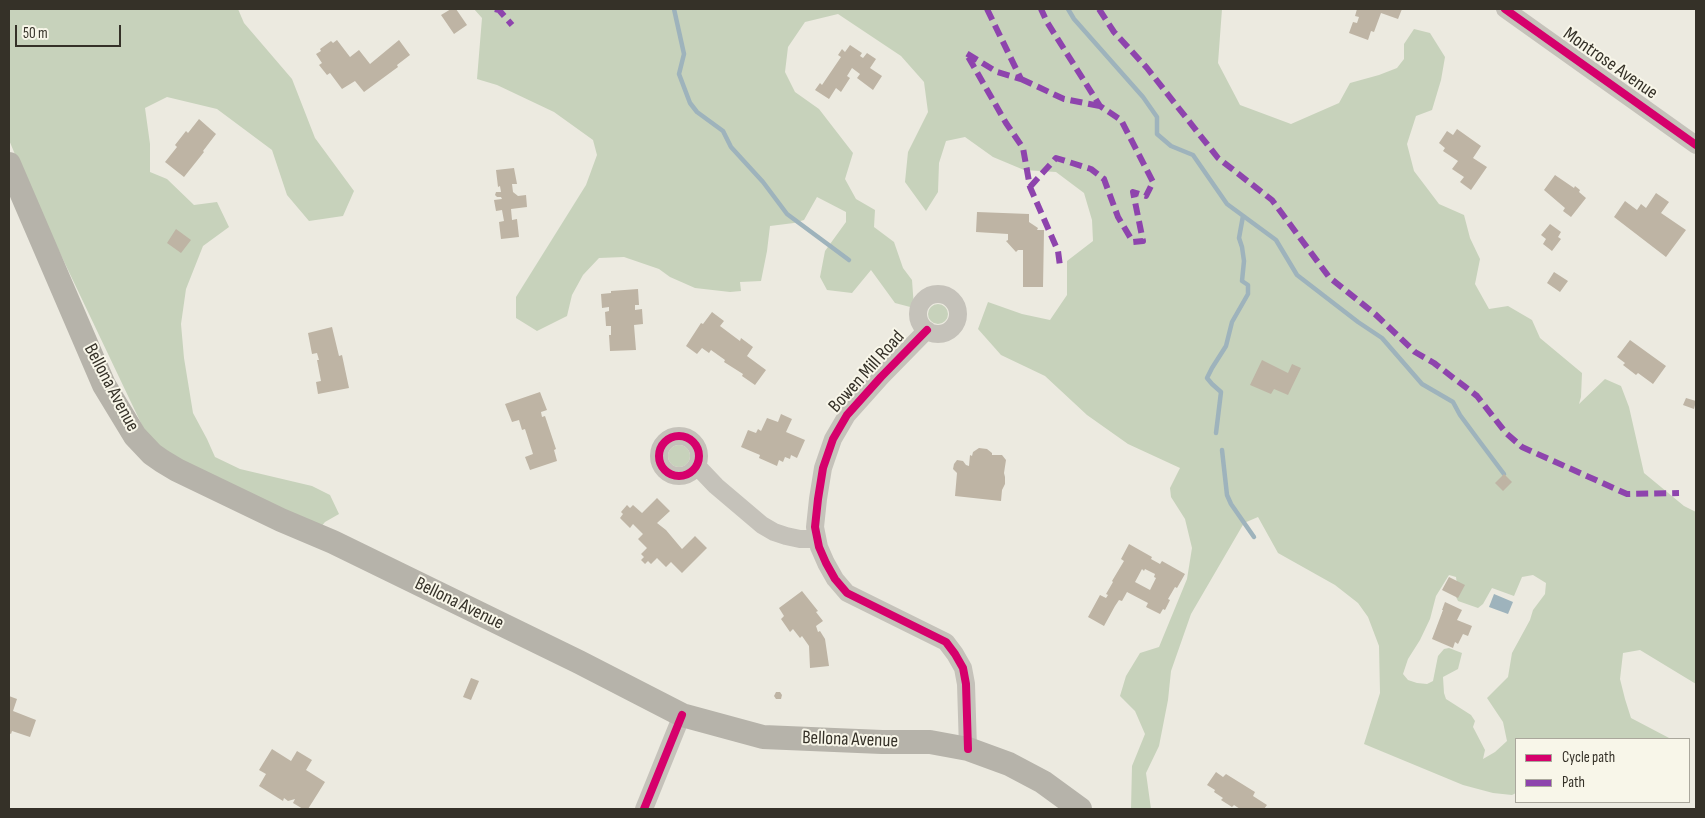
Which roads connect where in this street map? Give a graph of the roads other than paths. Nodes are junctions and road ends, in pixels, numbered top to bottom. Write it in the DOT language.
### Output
graph roads {
  1 [pos="1505,9"];
  2 [pos="1696,145"];
  3 [pos="9,164"];
  4 [pos="927,330"];
  5 [pos="697,466"];
  6 [pos="818,539"];
  7 [pos="682,715"];
  8 [pos="968,749"];
  9 [pos="644,809"];
  10 [pos="1080,809"];
  1 -- 2 [label="street, Montrose Avenue"];
  3 -- 7 [label="main road, Bellona Avenue"];
  4 -- 6 [label="street, Bowen Mill Road"];
  5 -- 6 [label="street"];
  6 -- 8 [label="street, Bowen Mill Road"];
  7 -- 8 [label="main road, Bellona Avenue"];
  7 -- 9 [label="street"];
  8 -- 10 [label="main road, Bellona Avenue"];
}
